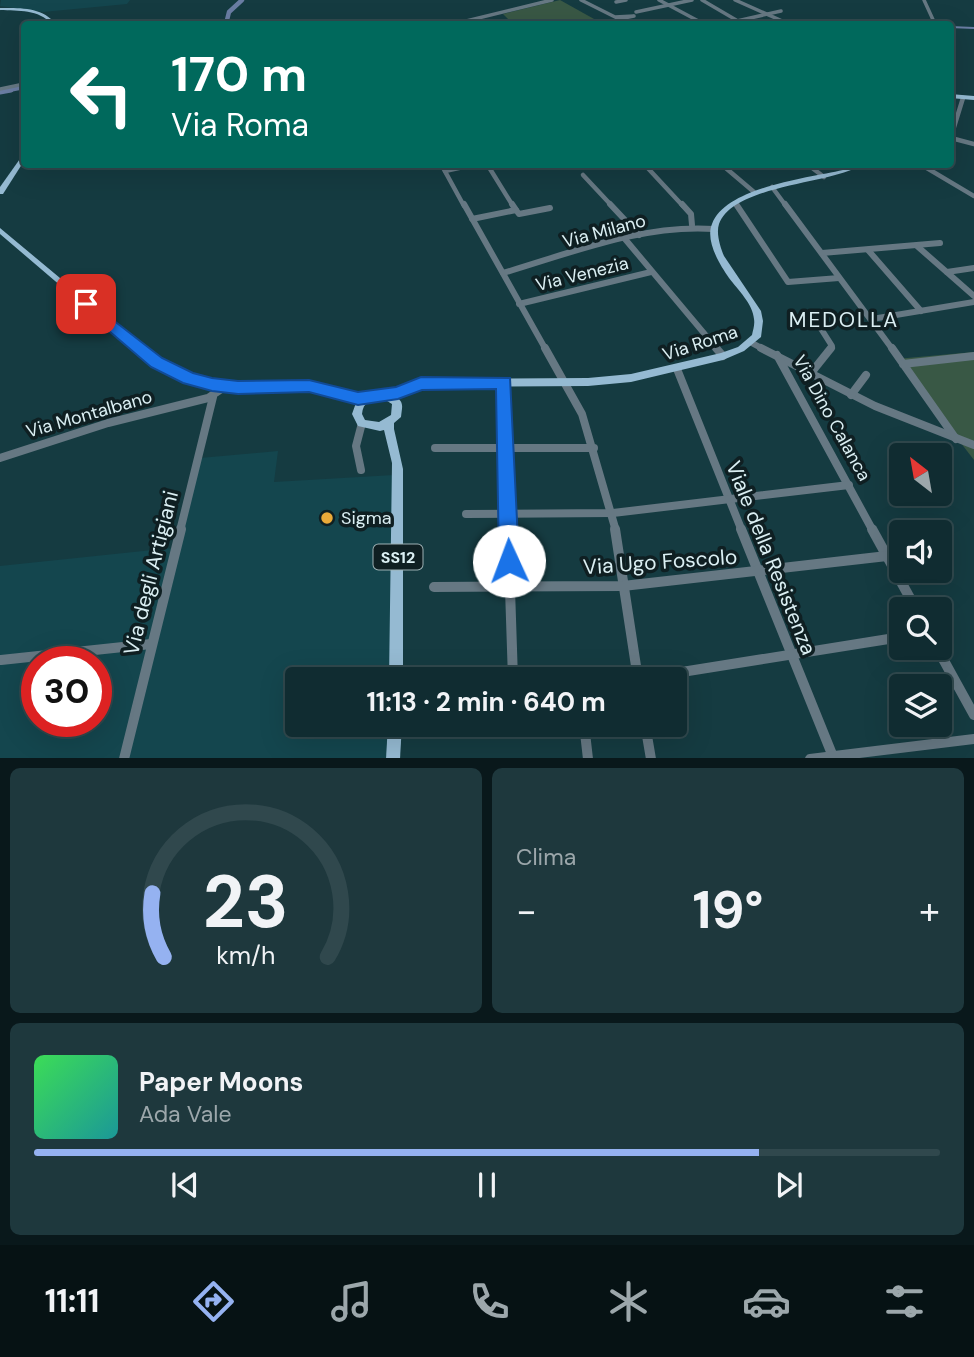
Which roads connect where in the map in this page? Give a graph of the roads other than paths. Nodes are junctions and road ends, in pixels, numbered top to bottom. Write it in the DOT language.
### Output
graph roads {
  1 [pos="552,0"];
  2 [pos="581,0"];
  3 [pos="626,0"];
  4 [pos="659,0"];
  5 [pos="692,0"];
  6 [pos="702,0"];
  7 [pos="735,0"];
  8 [pos="924,0"];
  9 [pos="616,2"];
  10 [pos="668,5"];
  11 [pos="0,9"];
  12 [pos="782,11"];
  13 [pos="636,12"];
  14 [pos="768,15"];
  15 [pos="615,17"];
  16 [pos="51,21"];
  17 [pos="469,21"];
  18 [pos="698,21"];
  19 [pos="737,21"];
  20 [pos="782,21"];
  21 [pos="934,21"];
  22 [pos="21,85"];
  23 [pos="0,89"];
  24 [pos="954,97"];
  25 [pos="963,98"];
  26 [pos="974,99"];
  27 [pos="954,129"];
  28 [pos="954,140"];
  29 [pos="974,144"];
  30 [pos="21,161"];
  31 [pos="443,168"];
  32 [pos="490,168"];
  33 [pos="648,168"];
  34 [pos="727,168"];
  35 [pos="812,168"];
  36 [pos="855,168"];
  37 [pos="927,168"];
  38 [pos="583,174"];
  39 [pos="824,177"];
  40 [pos="772,187"];
  41 [pos="0,192"];
  42 [pos="754,192"];
  43 [pos="974,196"];
  44 [pos="735,203"];
  45 [pos="550,208"];
  46 [pos="516,209"];
  47 [pos="472,219"];
  48 [pos="692,225"];
  49 [pos="714,229"];
  50 [pos="0,230"];
  51 [pos="639,236"];
  52 [pos="625,239"];
  53 [pos="940,243"];
  54 [pos="917,246"];
  55 [pos="868,250"];
  56 [pos="822,253"];
  57 [pos="974,268"];
  58 [pos="651,272"];
  59 [pos="947,272"];
  60 [pos="503,273"];
  61 [pos="839,278"];
  62 [pos="974,296"];
  63 [pos="974,302"];
  64 [pos="519,304"];
  65 [pos="921,311"];
  66 [pos="872,319"];
  67 [pos="818,324"];
  68 [pos="752,342"];
  69 [pos="777,355"];
  70 [pos="723,356"];
  71 [pos="974,356"];
  72 [pos="903,364"];
  73 [pos="677,369"];
  74 [pos="811,373"];
  75 [pos="866,375"];
  76 [pos="504,382"];
  77 [pos="564,382"];
  78 [pos="226,386"];
  79 [pos="405,391"];
  80 [pos="387,394"];
  81 [pos="851,395"];
  82 [pos="346,396"];
  83 [pos="213,397"];
  84 [pos="365,398"];
  85 [pos="397,402"];
  86 [pos="357,408"];
  87 [pos="362,423"];
  88 [pos="389,430"];
  89 [pos="956,439"];
  90 [pos="974,445"];
  91 [pos="594,447"];
  92 [pos="435,448"];
  93 [pos="506,448"];
  94 [pos="0,458"];
  95 [pos="361,470"];
  96 [pos="849,485"];
  97 [pos="728,501"];
  98 [pos="612,513"];
  99 [pos="466,514"];
  100 [pos="507,515"];
  101 [pos="887,556"];
  102 [pos="758,572"];
  103 [pos="510,585"];
  104 [pos="624,586"];
  105 [pos="434,587"];
  106 [pos="909,597"];
  107 [pos="889,639"];
  108 [pos="151,644"];
  109 [pos="791,654"];
  110 [pos="1,660"];
  111 [pos="944,660"];
  112 [pos="397,667"];
  113 [pos="513,667"];
  114 [pos="636,667"];
  115 [pos="687,671"];
  116 [pos="974,715"];
  117 [pos="394,737"];
  118 [pos="586,737"];
  119 [pos="647,737"];
  120 [pos="974,739"];
  121 [pos="834,756"];
  122 [pos="124,758"];
  123 [pos="393,758"];
  124 [pos="588,758"];
  125 [pos="651,758"];
  126 [pos="810,758"];
  1 -- 17 [label="street"];
  2 -- 15 [label="street"];
  3 -- 9 [label="street"];
  4 -- 10 [label="street"];
  5 -- 10 [label="street"];
  6 -- 19 [label="street"];
  7 -- 14 [label="street"];
  8 -- 21 [label="street"];
  10 -- 13 [label="street"];
  10 -- 18 [label="street"];
  11 -- 16 [label="main road"];
  12 -- 14 [label="street"];
  14 -- 19 [label="street"];
  14 -- 20 [label="street"];
  22 -- 23 [label="street"];
  24 -- 25 [label="main road"];
  25 -- 26 [label="main road"];
  25 -- 27 [label="street"];
  28 -- 29 [label="street"];
  30 -- 41 [label="main road"];
  31 -- 47 [label="street"];
  32 -- 46 [label="street"];
  33 -- 48 [label="street"];
  34 -- 42 [label="street"];
  35 -- 39 [label="street"];
  36 -- 39 [label="main road"];
  37 -- 43 [label="street"];
  38 -- 51 [label="street"];
  39 -- 40 [label="main road"];
  40 -- 42 [label="main road"];
  40 -- 56 [label="street"];
  42 -- 44 [label="main road"];
  44 -- 49 [label="main road"];
  44 -- 61 [label="street"];
  45 -- 46 [label="street"];
  46 -- 47 [label="street"];
  47 -- 60 [label="street"];
  48 -- 49 [label="street, Via Milano"];
  48 -- 51 [label="street, Via Milano"];
  49 -- 68 [label="main road, Via Roma"];
  50 -- 78 [label="main road"];
  51 -- 52 [label="street, Via Milano"];
  52 -- 58 [label="street"];
  52 -- 60 [label="street, Via Milano"];
  53 -- 54 [label="street"];
  54 -- 55 [label="street"];
  54 -- 59 [label="street"];
  55 -- 56 [label="street"];
  55 -- 65 [label="street"];
  56 -- 61 [label="street"];
  57 -- 59 [label="street"];
  58 -- 64 [label="street, Via Venezia"];
  58 -- 70 [label="street"];
  59 -- 62 [label="street"];
  60 -- 64 [label="street"];
  61 -- 66 [label="street"];
  63 -- 65 [label="street"];
  64 -- 77 [label="street"];
  65 -- 66 [label="street"];
  66 -- 72 [label="street"];
  67 -- 74 [label="street"];
  68 -- 69 [label="street"];
  68 -- 70 [label="main road, Via Roma"];
  69 -- 74 [label="street"];
  69 -- 96 [label="street, Via Dino Calanca"];
  70 -- 73 [label="main road, Via Roma"];
  71 -- 72 [label="street"];
  72 -- 89 [label="street"];
  73 -- 77 [label="main road, Via Roma"];
  73 -- 97 [label="street, Viale della Resistenza"];
  74 -- 81 [label="street"];
  75 -- 81 [label="street"];
  76 -- 77 [label="main road, Via Roma"];
  76 -- 79 [label="main road, Via Roma"];
  76 -- 93 [label="street"];
  77 -- 91 [label="street"];
  78 -- 82 [label="main road"];
  78 -- 83 [label="street, Via Montalbano"];
  79 -- 80 [label="main road, Via Roma"];
  79 -- 85 [label="main road"];
  80 -- 84 [label="main road"];
  80 -- 85 [label="main road"];
  81 -- 89 [label="street"];
  82 -- 84 [label="main road"];
  82 -- 86 [label="main road"];
  83 -- 94 [label="street, Via Montalbano"];
  83 -- 108 [label="street, Via degli Artigiani"];
  84 -- 86 [label="main road"];
  85 -- 88 [label="main road"];
  86 -- 87 [label="main road"];
  87 -- 88 [label="main road"];
  87 -- 95 [label="street"];
  88 -- 112 [label="main road, SS12"];
  89 -- 90 [label="street"];
  91 -- 93 [label="street"];
  91 -- 98 [label="street"];
  92 -- 93 [label="street"];
  93 -- 100 [label="street"];
  96 -- 97 [label="street"];
  96 -- 101 [label="street, Via Dino Calanca"];
  97 -- 98 [label="street"];
  97 -- 102 [label="street, Viale della Resistenza"];
  98 -- 100 [label="street"];
  98 -- 104 [label="street"];
  99 -- 100 [label="street"];
  100 -- 103 [label="street"];
  101 -- 102 [label="street, Via Ugo Foscolo"];
  101 -- 106 [label="street, Via Dino Calanca"];
  102 -- 104 [label="street, Via Ugo Foscolo"];
  102 -- 109 [label="street, Viale della Resistenza"];
  103 -- 104 [label="street, Via Ugo Foscolo"];
  103 -- 105 [label="street, Via Ugo Foscolo"];
  103 -- 113 [label="street"];
  104 -- 114 [label="street"];
  107 -- 109 [label="street"];
  108 -- 110 [label="street"];
  108 -- 122 [label="street, Via degli Artigiani"];
  109 -- 115 [label="street"];
  109 -- 121 [label="street, Viale della Resistenza"];
  111 -- 116 [label="street"];
  117 -- 123 [label="main road"];
  118 -- 124 [label="street"];
  119 -- 125 [label="street"];
  120 -- 121 [label="street"];
  121 -- 126 [label="street"];
}
